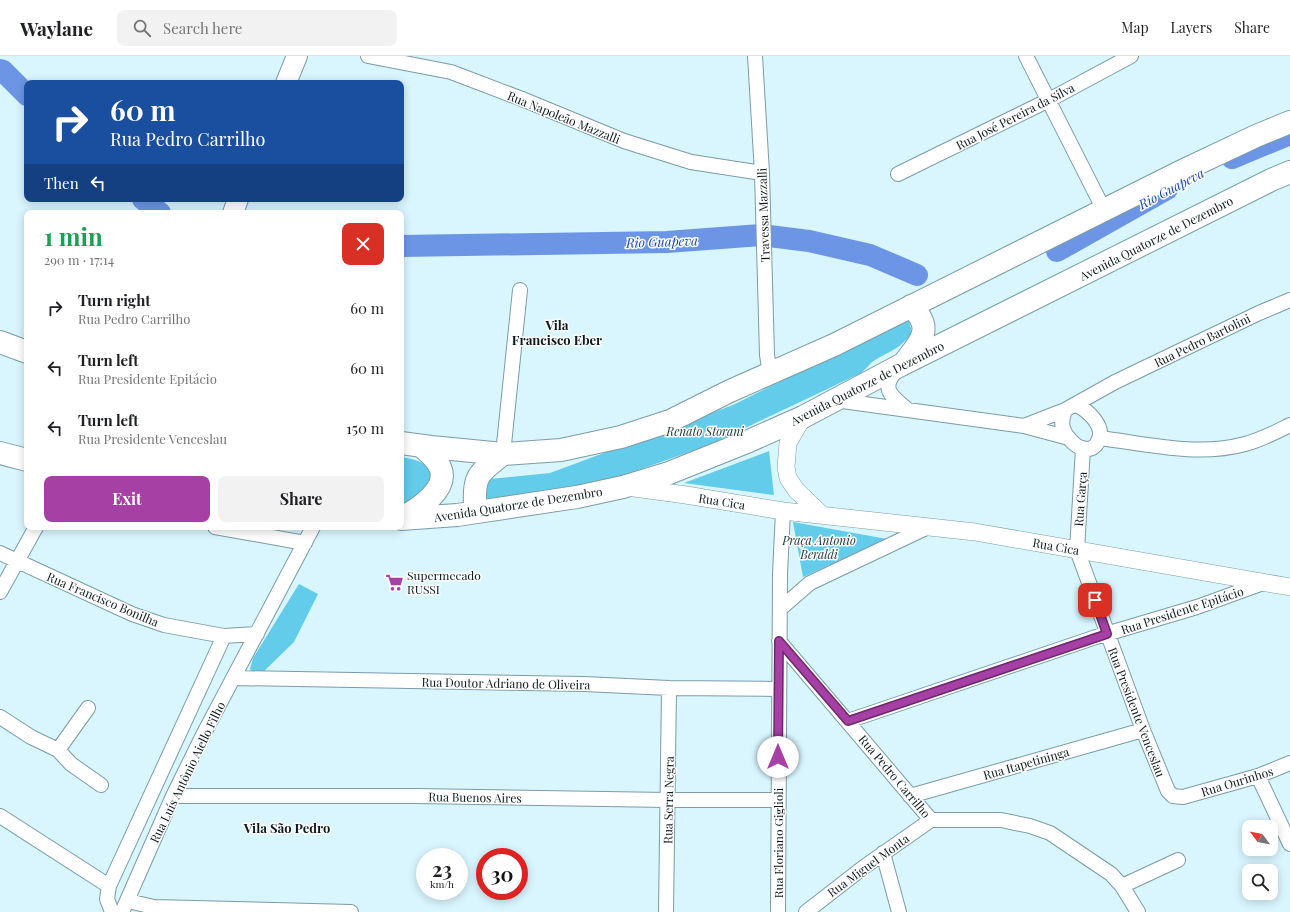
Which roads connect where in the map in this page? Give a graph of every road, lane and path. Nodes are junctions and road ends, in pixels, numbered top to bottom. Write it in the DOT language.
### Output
graph roads {
  1 [pos="297,56"];
  2 [pos="368,56"];
  3 [pos="755,56"];
  4 [pos="1026,56"];
  5 [pos="1131,56"];
  6 [pos="287,80"];
  7 [pos="1049,100"];
  8 [pos="1290,122"];
  9 [pos="1290,172"];
  10 [pos="762,173"];
  11 [pos="898,174"];
  12 [pos="1104,210"];
  13 [pos="520,290"];
  14 [pos="1290,300"];
  15 [pos="911,306"];
  16 [pos="0,342"];
  17 [pos="24,351"];
  18 [pos="902,365"];
  19 [pos="770,374"];
  20 [pos="1115,382"];
  21 [pos="833,400"];
  22 [pos="1071,407"];
  23 [pos="908,410"];
  24 [pos="1091,415"];
  25 [pos="803,417"];
  26 [pos="1290,425"];
  27 [pos="1024,426"];
  28 [pos="1068,438"];
  29 [pos="1100,438"];
  30 [pos="417,445"];
  31 [pos="1083,448"];
  32 [pos="0,453"];
  33 [pos="503,454"];
  34 [pos="24,459"];
  35 [pos="623,487"];
  36 [pos="783,511"];
  37 [pos="475,512"];
  38 [pos="822,515"];
  39 [pos="407,518"];
  40 [pos="926,528"];
  41 [pos="34,530"];
  42 [pos="233,530"];
  43 [pos="312,530"];
  44 [pos="305,543"];
  45 [pos="1077,550"];
  46 [pos="0,553"];
  47 [pos="17,561"];
  48 [pos="780,574"];
  49 [pos="1266,582"];
  50 [pos="810,583"];
  51 [pos="1290,586"];
  52 [pos="0,592"];
  53 [pos="780,609"];
  54 [pos="257,634"];
  55 [pos="1107,634"];
  56 [pos="224,636"];
  57 [pos="779,641"];
  58 [pos="234,678"];
  59 [pos="669,688"];
  60 [pos="778,690"];
  61 [pos="88,708"];
  62 [pos="0,717"];
  63 [pos="848,721"];
  64 [pos="1143,730"];
  65 [pos="58,750"];
  66 [pos="1290,763"];
  67 [pos="1258,776"];
  68 [pos="101,785"];
  69 [pos="173,796"];
  70 [pos="910,796"];
  71 [pos="1183,797"];
  72 [pos="668,800"];
  73 [pos="778,800"];
  74 [pos="0,816"];
  75 [pos="931,820"];
  76 [pos="1290,844"];
  77 [pos="883,853"];
  78 [pos="1178,860"];
  79 [pos="109,886"];
  80 [pos="1122,886"];
  81 [pos="125,907"];
  82 [pos="112,912"];
  83 [pos="351,912"];
  84 [pos="666,912"];
  85 [pos="778,912"];
  86 [pos="806,912"];
  87 [pos="899,912"];
  88 [pos="1138,912"];
  1 -- 6 [label="main road"];
  2 -- 10 [label="street, Rua Napoleão Mazzalli"];
  3 -- 10 [label="street, Travessa Mazzalli"];
  4 -- 7 [label="street"];
  5 -- 7 [label="street, Rua José Pereira da Silva"];
  7 -- 11 [label="street, Rua José Pereira da Silva"];
  7 -- 12 [label="street"];
  8 -- 12 [label="main road"];
  9 -- 18 [label="main road, Avenida Quatorze de Dezembro"];
  10 -- 19 [label="street, Travessa Mazzalli"];
  12 -- 15 [label="main road"];
  13 -- 33 [label="street"];
  14 -- 20 [label="street, Rua Pedro Bartolini"];
  15 -- 18 [label="main road"];
  15 -- 19 [label="main road"];
  16 -- 17 [label="main road"];
  18 -- 21 [label="main road, Avenida Quatorze de Dezembro"];
  18 -- 23 [label="street"];
  19 -- 33 [label="main road"];
  20 -- 22 [label="street, Rua Pedro Bartolini"];
  20 -- 24 [label="street, Rua Pedro Bartolini"];
  21 -- 23 [label="street"];
  21 -- 25 [label="main road, Avenida Quatorze de Dezembro"];
  22 -- 24 [label="street"];
  22 -- 27 [label="street, Rua Pedro Bartolini"];
  22 -- 28 [label="street"];
  23 -- 27 [label="street"];
  24 -- 29 [label="street"];
  25 -- 35 [label="main road, Avenida Quatorze de Dezembro"];
  25 -- 38 [label="street"];
  26 -- 29 [label="street"];
  27 -- 28 [label="street"];
  28 -- 31 [label="street"];
  29 -- 31 [label="street"];
  30 -- 33 [label="main road"];
  30 -- 39 [label="main road"];
  31 -- 45 [label="street, Rua Garça"];
  32 -- 34 [label="main road"];
  33 -- 37 [label="main road"];
  35 -- 36 [label="street, Rua Cica"];
  35 -- 37 [label="main road, Avenida Quatorze de Dezembro"];
  36 -- 38 [label="street, Rua Cica"];
  36 -- 48 [label="street, Rua Floriano Giglioli"];
  37 -- 39 [label="main road, Avenida Quatorze de Dezembro"];
  38 -- 40 [label="street, Rua Cica"];
  40 -- 45 [label="street, Rua Cica"];
  40 -- 50 [label="street"];
  41 -- 47 [label="street"];
  42 -- 44 [label="street"];
  43 -- 44 [label="street, Rua Luís Antônio Aiello Filho"];
  44 -- 54 [label="street, Rua Luís Antônio Aiello Filho"];
  45 -- 49 [label="street, Rua Cica"];
  45 -- 55 [label="street, Rua Presidente Venceslau"];
  46 -- 47 [label="street, Rua Francisco Bonilha"];
  47 -- 52 [label="street"];
  47 -- 56 [label="street, Rua Francisco Bonilha"];
  48 -- 50 [label="street"];
  48 -- 53 [label="street, Rua Floriano Giglioli"];
  49 -- 51 [label="street, Rua Cica"];
  49 -- 55 [label="street, Rua Presidente Epitácio"];
  50 -- 53 [label="street"];
  53 -- 57 [label="street, Rua Floriano Giglioli"];
  54 -- 56 [label="street, Rua Francisco Bonilha"];
  54 -- 58 [label="street, Rua Luís Antônio Aiello Filho"];
  55 -- 63 [label="street, Rua Presidente Epitácio"];
  55 -- 64 [label="street, Rua Presidente Venceslau"];
  56 -- 79 [label="street"];
  57 -- 60 [label="street, Rua Floriano Giglioli"];
  57 -- 63 [label="street, Rua Pedro Carrilho"];
  58 -- 59 [label="street, Rua Doutor Adriano de Oliveira"];
  58 -- 69 [label="street, Rua Luís Antônio Aiello Filho"];
  59 -- 60 [label="street, Rua Doutor Adriano de Oliveira"];
  59 -- 72 [label="street, Rua Serra Negra"];
  60 -- 73 [label="street, Rua Floriano Giglioli"];
  61 -- 65 [label="street"];
  62 -- 65 [label="street"];
  63 -- 70 [label="street, Rua Pedro Carrilho"];
  64 -- 70 [label="street, Rua Itapetininga"];
  64 -- 71 [label="street, Rua Presidente Venceslau"];
  65 -- 68 [label="street"];
  66 -- 67 [label="street, Rua Ourinhos"];
  67 -- 71 [label="street, Rua Ourinhos"];
  67 -- 76 [label="street"];
  69 -- 72 [label="street, Rua Buenos Aires"];
  69 -- 81 [label="street, Rua Luís Antônio Aiello Filho"];
  70 -- 75 [label="street, Rua Pedro Carrilho"];
  72 -- 73 [label="street, Rua Buenos Aires"];
  72 -- 84 [label="street, Rua Serra Negra"];
  73 -- 85 [label="street, Rua Floriano Giglioli"];
  74 -- 79 [label="street"];
  75 -- 77 [label="street, Rua Miguel Monta"];
  75 -- 80 [label="street, Rua Pedro Carrilho"];
  77 -- 86 [label="street, Rua Miguel Monta"];
  77 -- 87 [label="street"];
  78 -- 80 [label="street"];
  79 -- 82 [label="street"];
  80 -- 88 [label="street, Rua Pedro Carrilho"];
  81 -- 83 [label="street"];
}
